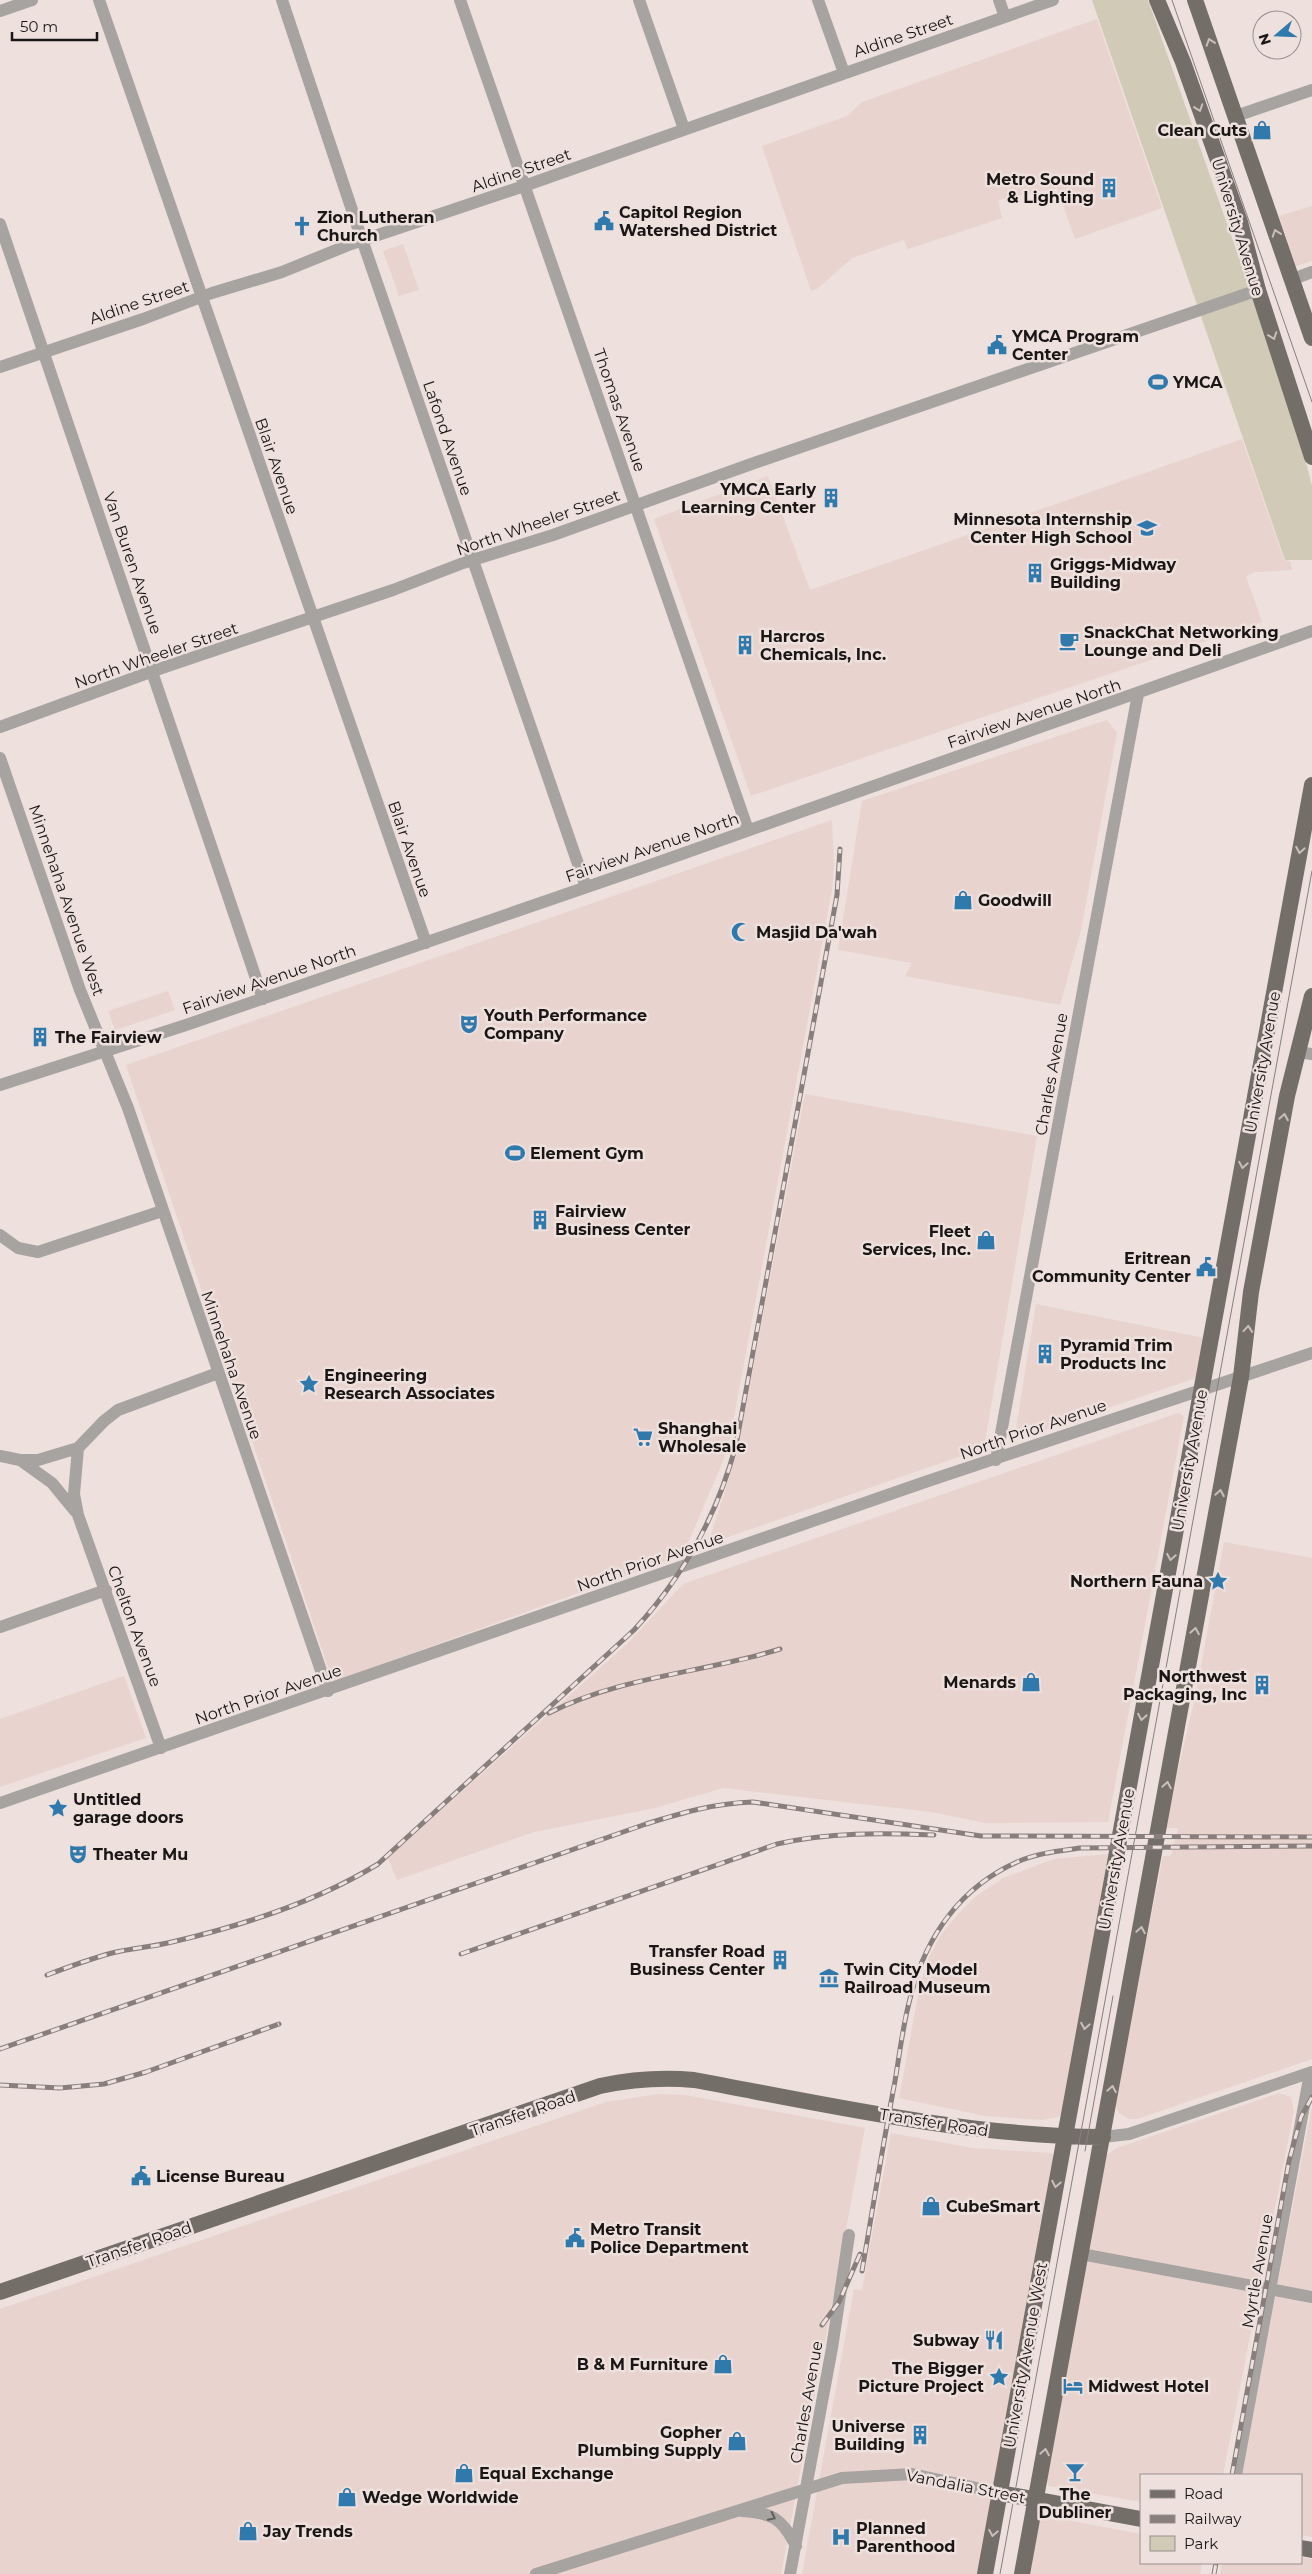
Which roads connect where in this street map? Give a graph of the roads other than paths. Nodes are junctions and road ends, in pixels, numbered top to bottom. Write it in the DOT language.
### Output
graph roads {
  1 [pos="32,0"];
  2 [pos="99,0"];
  3 [pos="282,0"];
  4 [pos="460,0"];
  5 [pos="640,0"];
  6 [pos="818,0"];
  7 [pos="999,0"];
  8 [pos="1053,0"];
  9 [pos="1158,0"];
  10 [pos="1195,0"];
  11 [pos="0,11"];
  12 [pos="1004,17"];
  13 [pos="844,73"];
  14 [pos="1312,90"];
  15 [pos="1236,116"];
  16 [pos="684,129"];
  17 [pos="524,186"];
  18 [pos="0,224"];
  19 [pos="362,240"];
  20 [pos="1312,272"];
  21 [pos="1292,279"];
  22 [pos="1258,290"];
  23 [pos="201,297"];
  24 [pos="1312,338"];
  25 [pos="44,351"];
  26 [pos="0,367"];
  27 [pos="1312,457"];
  28 [pos="636,506"];
  29 [pos="474,560"];
  30 [pos="313,617"];
  31 [pos="1312,631"];
  32 [pos="153,672"];
  33 [pos="1138,694"];
  34 [pos="0,727"];
  35 [pos="0,758"];
  36 [pos="1312,785"];
  37 [pos="748,830"];
  38 [pos="586,887"];
  39 [pos="426,943"];
  40 [pos="1312,996"];
  41 [pos="263,998"];
  42 [pos="104,1051"];
  43 [pos="1305,1053"];
  44 [pos="0,1085"];
  45 [pos="162,1211"];
  46 [pos="0,1235"];
  47 [pos="1312,1353"];
  48 [pos="218,1373"];
  49 [pos="1241,1377"];
  50 [pos="1202,1389"];
  51 [pos="78,1448"];
  52 [pos="0,1456"];
  53 [pos="20,1460"];
  54 [pos="996,1460"];
  55 [pos="78,1515"];
  56 [pos="106,1590"];
  57 [pos="0,1627"];
  58 [pos="328,1691"];
  59 [pos="161,1748"];
  60 [pos="0,1802"];
  61 [pos="1311,2072"];
  62 [pos="1065,2136"];
  63 [pos="1103,2138"];
  64 [pos="850,2235"];
  65 [pos="1082,2254"];
  66 [pos="1270,2289"];
  67 [pos="0,2292"];
  68 [pos="1312,2297"];
  69 [pos="1236,2474"];
  70 [pos="808,2486"];
  71 [pos="1000,2493"];
  72 [pos="1036,2500"];
  73 [pos="735,2510"];
  74 [pos="1140,2519"];
  75 [pos="796,2546"];
  76 [pos="536,2574"];
  77 [pos="790,2574"];
  78 [pos="985,2574"];
  79 [pos="1022,2574"];
  1 -- 11 [label="street"];
  2 -- 23 [label="street, Blair Avenue"];
  3 -- 19 [label="street, Lafond Avenue"];
  4 -- 17 [label="street, Thomas Avenue"];
  5 -- 16 [label="street"];
  6 -- 13 [label="street"];
  7 -- 12 [label="street"];
  8 -- 12 [label="street, Aldine Street"];
  9 -- 22 [label="main road, University Avenue, one-way"];
  15 -- 10 [label="main road, University Avenue, one-way"];
  12 -- 13 [label="street, Aldine Street"];
  13 -- 16 [label="street, Aldine Street"];
  14 -- 15 [label="street"];
  21 -- 15 [label="main road, University Avenue, one-way"];
  16 -- 17 [label="street, Aldine Street"];
  17 -- 19 [label="street, Aldine Street"];
  17 -- 28 [label="street, Thomas Avenue"];
  18 -- 25 [label="street, Van Buren Avenue"];
  19 -- 23 [label="street, Aldine Street"];
  19 -- 29 [label="street, Lafond Avenue"];
  20 -- 21 [label="street"];
  21 -- 24 [label="main road, University Avenue"];
  22 -- 27 [label="main road, University Avenue, one-way"];
  22 -- 28 [label="street, North Wheeler Street"];
  23 -- 25 [label="street, Aldine Street"];
  23 -- 30 [label="street, Blair Avenue"];
  25 -- 26 [label="street, Aldine Street"];
  25 -- 32 [label="street, Van Buren Avenue"];
  28 -- 29 [label="street, North Wheeler Street"];
  28 -- 37 [label="street, Thomas Avenue"];
  29 -- 30 [label="street, North Wheeler Street"];
  29 -- 38 [label="street, Lafond Avenue"];
  30 -- 32 [label="street, North Wheeler Street"];
  30 -- 39 [label="street, Blair Avenue"];
  31 -- 33 [label="street, Fairview Avenue North"];
  32 -- 34 [label="street, North Wheeler Street"];
  32 -- 41 [label="street, Van Buren Avenue"];
  33 -- 37 [label="street, Fairview Avenue North"];
  33 -- 54 [label="street, Charles Avenue"];
  35 -- 42 [label="street, Minnehaha Avenue West"];
  36 -- 50 [label="main road, University Avenue, one-way"];
  37 -- 38 [label="street, Fairview Avenue North"];
  38 -- 39 [label="street, Fairview Avenue North"];
  39 -- 41 [label="street, Fairview Avenue North"];
  40 -- 43 [label="main road, University Avenue"];
  41 -- 42 [label="street, Fairview Avenue North"];
  42 -- 44 [label="street, Fairview Avenue North"];
  42 -- 45 [label="street, Minnehaha Avenue"];
  49 -- 43 [label="main road, University Avenue, one-way"];
  45 -- 46 [label="street"];
  45 -- 48 [label="street, Minnehaha Avenue"];
  47 -- 49 [label="street, North Prior Avenue"];
  48 -- 51 [label="street"];
  48 -- 58 [label="street, Minnehaha Avenue"];
  49 -- 50 [label="street, North Prior Avenue"];
  63 -- 49 [label="main road, University Avenue, one-way"];
  50 -- 54 [label="street, North Prior Avenue"];
  50 -- 62 [label="main road, University Avenue, one-way"];
  51 -- 53 [label="street"];
  51 -- 55 [label="street, Chelton Avenue"];
  52 -- 53 [label="street"];
  53 -- 55 [label="street, Chelton Avenue"];
  54 -- 58 [label="street, North Prior Avenue"];
  55 -- 56 [label="street, Chelton Avenue"];
  56 -- 57 [label="street"];
  56 -- 59 [label="street, Chelton Avenue"];
  58 -- 59 [label="street, North Prior Avenue"];
  59 -- 60 [label="street, North Prior Avenue"];
  61 -- 63 [label="street"];
  61 -- 66 [label="street, Myrtle Avenue"];
  62 -- 63 [label="main road, Transfer Road"];
  62 -- 67 [label="main road, Transfer Road"];
  62 -- 71 [label="main road, University Avenue West, one-way"];
  63 -- 65 [label="main road"];
  64 -- 70 [label="street, Charles Avenue"];
  65 -- 66 [label="street"];
  72 -- 65 [label="main road, one-way"];
  66 -- 68 [label="street"];
  66 -- 69 [label="street, Myrtle Avenue"];
  70 -- 71 [label="street, Vandalia Street"];
  70 -- 73 [label="street, Vandalia Street"];
  70 -- 75 [label="street, Charles Avenue"];
  71 -- 72 [label="main road, Vandalia Street"];
  71 -- 78 [label="main road, University Avenue West, one-way"];
  72 -- 74 [label="main road, Vandalia Street"];
  72 -- 79 [label="main road"];
  73 -- 75 [label="street, Vandalia Street, one-way"];
  73 -- 76 [label="street, Vandalia Street"];
  75 -- 77 [label="street, Charles Avenue"];
}
